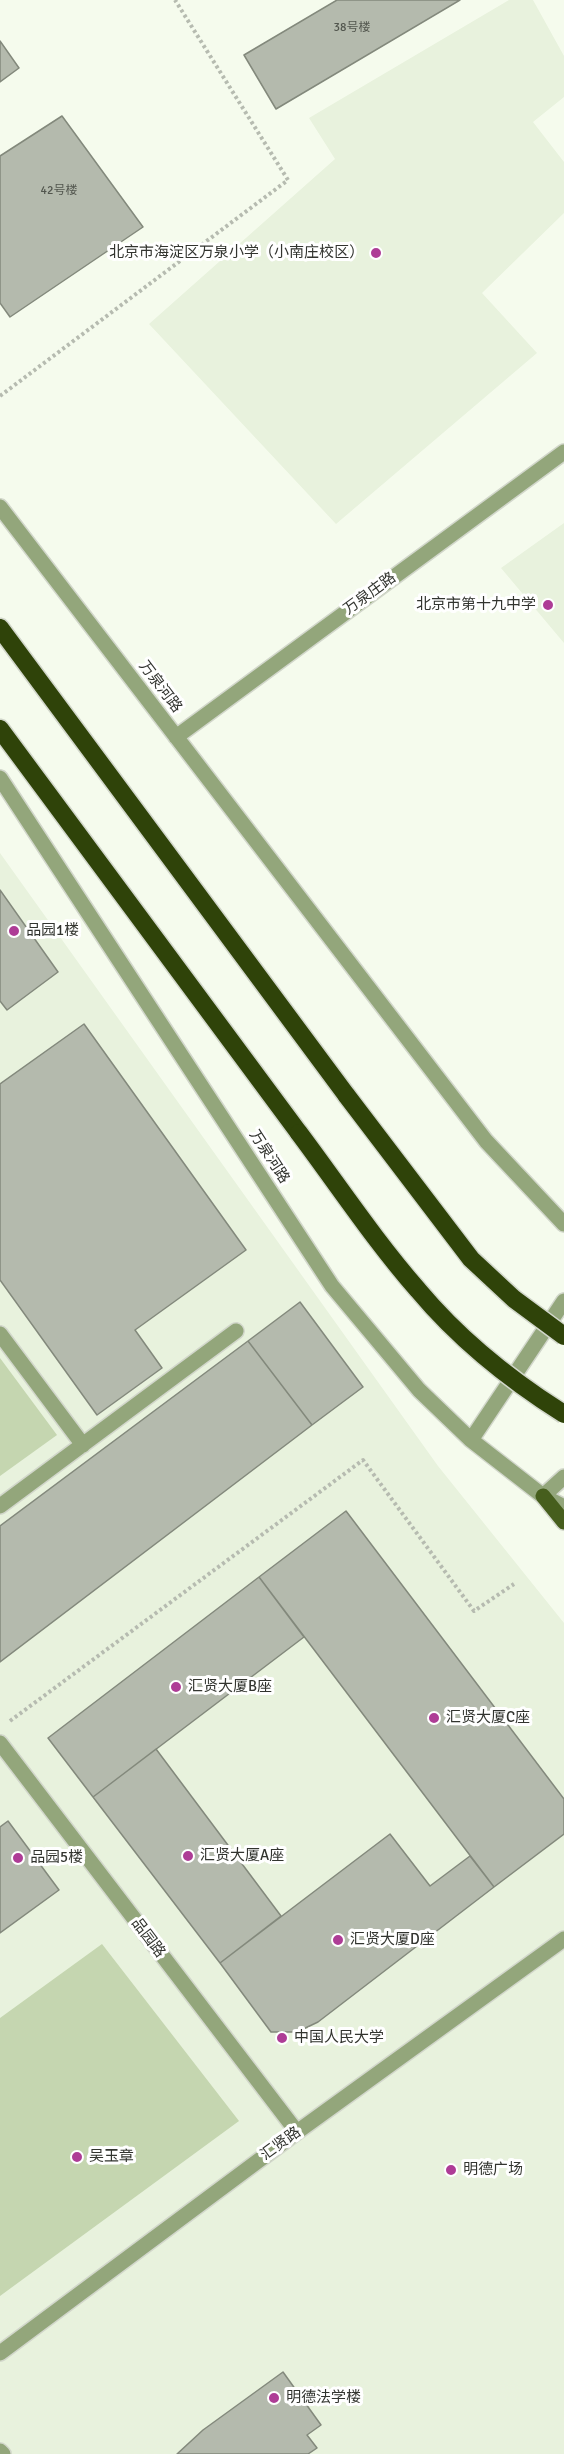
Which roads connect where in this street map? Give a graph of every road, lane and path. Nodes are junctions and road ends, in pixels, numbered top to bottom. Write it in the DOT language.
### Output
graph roads {
  1 [pos="175,0"];
  2 [pos="0,396"];
  3 [pos="564,452"];
  4 [pos="0,507"];
  5 [pos="0,628"];
  6 [pos="0,729"];
  7 [pos="176,737"];
  8 [pos="0,778"];
  9 [pos="564,1224"];
  10 [pos="564,1301"];
  11 [pos="236,1331"];
  12 [pos="0,1334"];
  13 [pos="564,1336"];
  14 [pos="564,1414"];
  15 [pos="471,1440"];
  16 [pos="83,1445"];
  17 [pos="564,1477"];
  18 [pos="543,1496"];
  19 [pos="0,1506"];
  20 [pos="564,1507"];
  21 [pos="564,1522"];
  22 [pos="513,1584"];
  23 [pos="0,1728"];
  24 [pos="0,1743"];
  25 [pos="564,1939"];
  26 [pos="297,2132"];
  27 [pos="0,2353"];
  28 [pos="0,2451"];
  29 [pos="3,2454"];
  1 -- 2 [label="path"];
  3 -- 7 [label="street, 万泉庄路"];
  4 -- 7 [label="street, 万泉河路"];
  5 -- 13 [label="highway, bridge"];
  6 -- 14 [label="highway, bridge"];
  7 -- 9 [label="street, 万泉河路"];
  8 -- 15 [label="street, 万泉河路"];
  10 -- 15 [label="street"];
  11 -- 16 [label="street"];
  12 -- 16 [label="street"];
  15 -- 18 [label="street, 万泉河路"];
  16 -- 19 [label="street"];
  17 -- 18 [label="street"];
  18 -- 20 [label="street, 万泉河路"];
  18 -- 21 [label="main road"];
  22 -- 23 [label="path"];
  24 -- 26 [label="street, 品园路"];
  25 -- 26 [label="street, 汇贤路"];
  26 -- 27 [label="street, 汇贤路"];
  28 -- 29 [label="street"];
}
